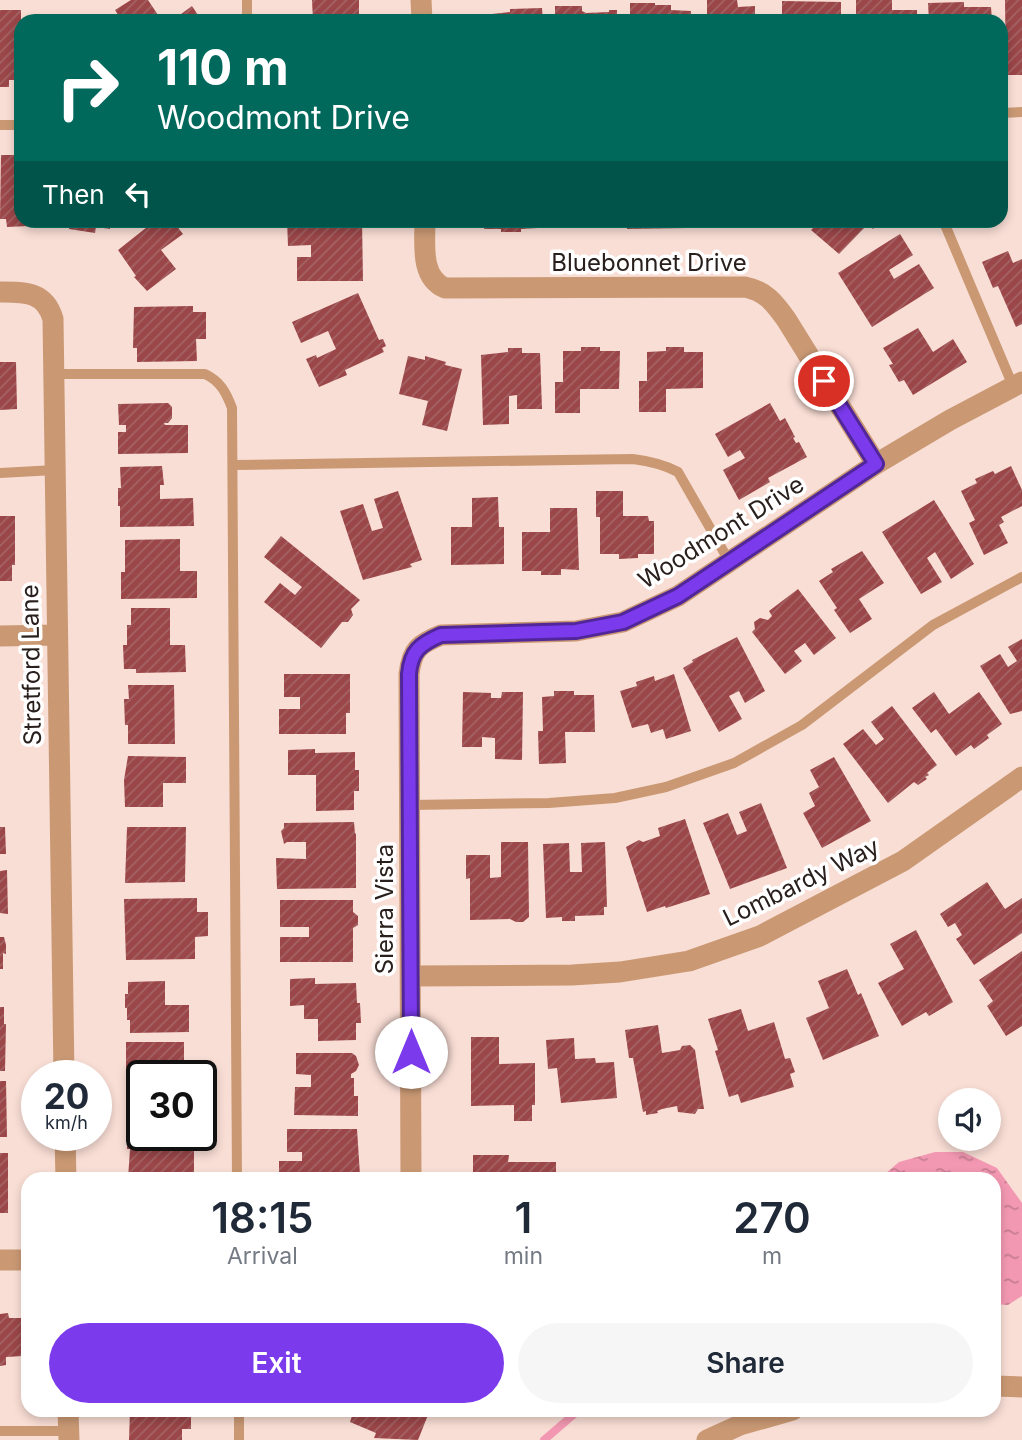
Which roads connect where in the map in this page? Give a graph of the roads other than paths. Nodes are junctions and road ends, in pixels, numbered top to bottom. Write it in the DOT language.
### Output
graph roads {
  1 [pos="425,228"];
  2 [pos="947,228"];
  3 [pos="0,292"];
  4 [pos="54,374"];
  5 [pos="1017,384"];
  6 [pos="876,464"];
  7 [pos="233,465"];
  8 [pos="55,470"];
  9 [pos="0,473"];
  10 [pos="729,561"];
  11 [pos="1022,577"];
  12 [pos="57,635"];
  13 [pos="0,636"];
  14 [pos="422,643"];
  15 [pos="1022,777"];
  16 [pos="410,805"];
  17 [pos="411,975"];
  18 [pos="64,1060"];
  19 [pos="65,1151"];
  20 [pos="66,1172"];
  21 [pos="237,1172"];
  22 [pos="411,1172"];
  23 [pos="21,1260"];
  24 [pos="0,1261"];
  25 [pos="1001,1386"];
  26 [pos="1022,1387"];
  27 [pos="239,1417"];
  28 [pos="768,1417"];
  29 [pos="68,1427"];
  30 [pos="0,1431"];
  31 [pos="239,1440"];
  32 [pos="706,1440"];
  1 -- 6 [label="street, Bluebonnet Drive"];
  2 -- 5 [label="lane"];
  3 -- 4 [label="street, Stretford Lane"];
  4 -- 7 [label="lane"];
  4 -- 8 [label="street, Stretford Lane"];
  5 -- 6 [label="street, Woodmont Drive"];
  6 -- 10 [label="street, Woodmont Drive"];
  7 -- 10 [label="lane"];
  7 -- 21 [label="lane"];
  8 -- 9 [label="lane"];
  8 -- 12 [label="street, Stretford Lane"];
  10 -- 14 [label="street, Woodmont Drive"];
  11 -- 16 [label="lane"];
  12 -- 13 [label="street"];
  12 -- 18 [label="street, Stretford Lane"];
  14 -- 16 [label="street, Sierra Vista"];
  15 -- 17 [label="street, Lombardy Way"];
  16 -- 17 [label="street, Sierra Vista"];
  17 -- 22 [label="street, Sierra Vista"];
  19 -- 20 [label="street"];
  23 -- 24 [label="street"];
  25 -- 26 [label="street"];
  27 -- 31 [label="lane"];
  28 -- 32 [label="street"];
  29 -- 30 [label="lane"];
}
